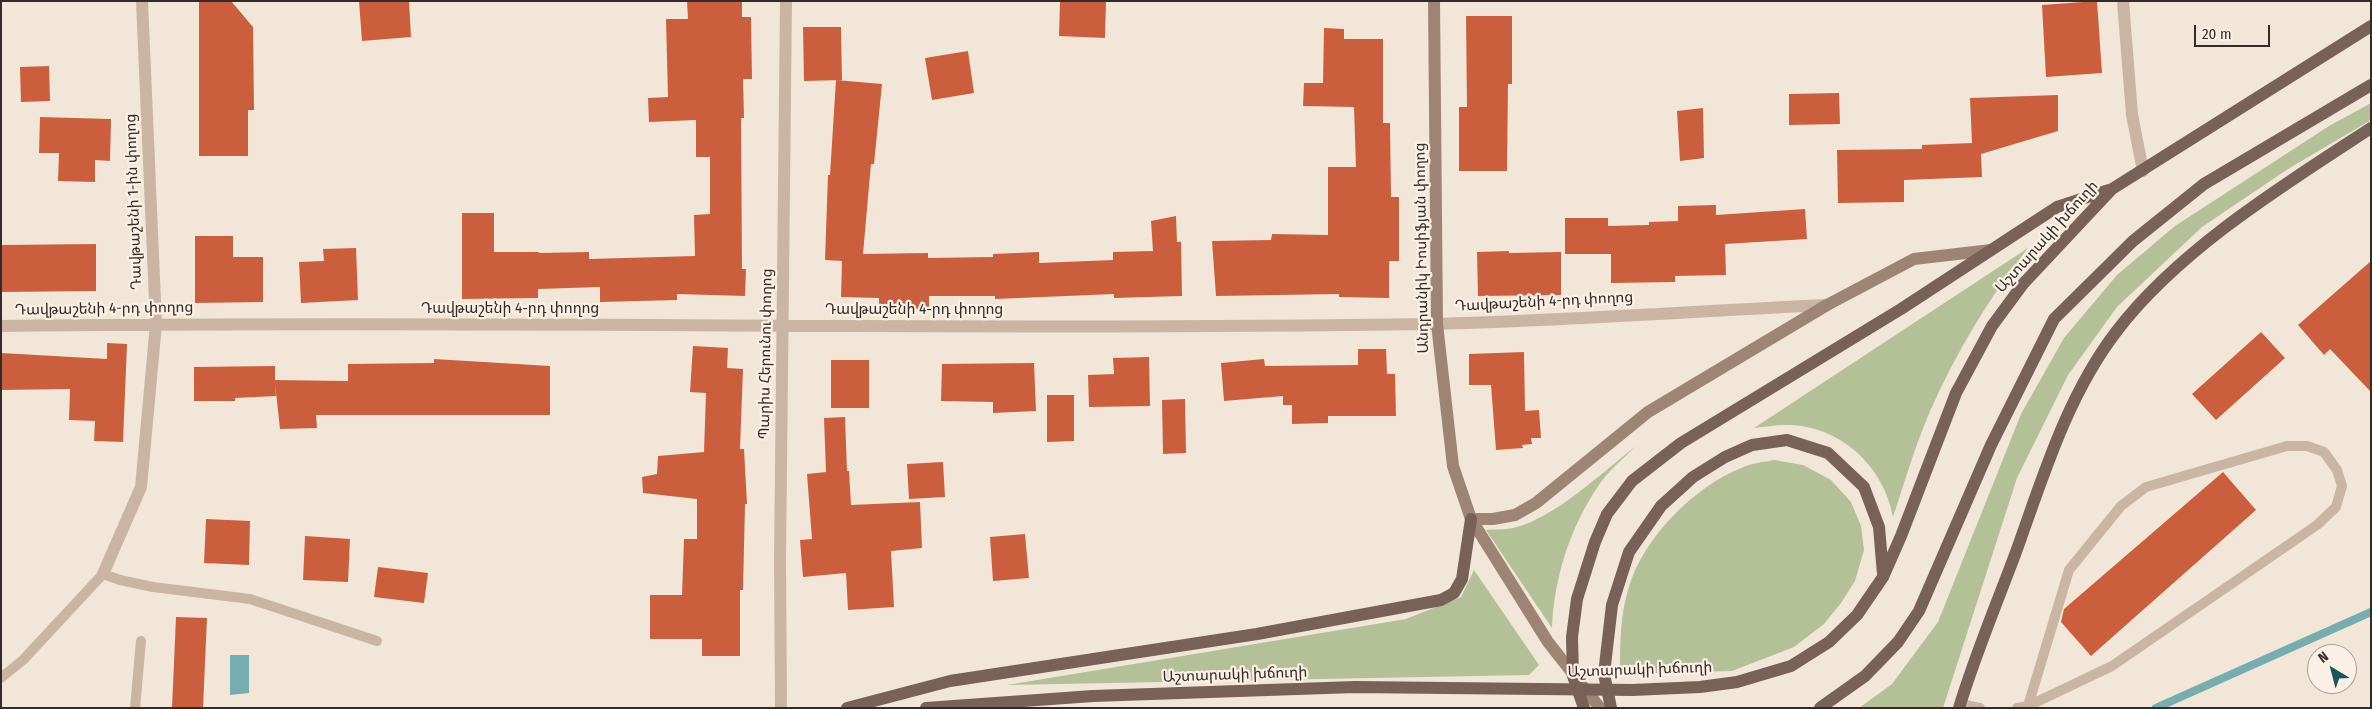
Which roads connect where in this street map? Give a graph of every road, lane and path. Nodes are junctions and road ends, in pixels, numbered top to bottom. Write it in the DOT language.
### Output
graph roads {
  1 [pos="142,1"];
  2 [pos="786,1"];
  3 [pos="1434,1"];
  4 [pos="2123,1"];
  5 [pos="2371,26"];
  6 [pos="2371,85"];
  7 [pos="2371,129"];
  8 [pos="2143,171"];
  9 [pos="2112,189"];
  10 [pos="1991,250"];
  11 [pos="1827,305"];
  12 [pos="156,324"];
  13 [pos="1437,324"];
  14 [pos="1,326"];
  15 [pos="783,326"];
  16 [pos="1472,519"];
  17 [pos="103,574"];
  18 [pos="1884,577"];
  19 [pos="141,640"];
  20 [pos="378,641"];
  21 [pos="1573,676"];
  22 [pos="1,678"];
  23 [pos="1959,706"];
  24 [pos="2028,706"];
  25 [pos="135,708"];
  26 [pos="781,708"];
  27 [pos="847,708"];
  28 [pos="926,708"];
  29 [pos="1584,708"];
  30 [pos="1600,708"];
  31 [pos="1611,708"];
  32 [pos="1820,708"];
  33 [pos="1980,708"];
  34 [pos="2017,708"];
  1 -- 12 [label="street, Դավթաշենի 1-ին փողոց"];
  2 -- 15 [label="street, Պարիս Հերունու փողոց"];
  3 -- 13 [label="street, Անդրանիկ Իոսիֆյան փողոց"];
  4 -- 8 [label="street"];
  5 -- 8 [label="main road, Աշտարակի խճուղի"];
  6 -- 32 [label="main road"];
  7 -- 23 [label="main road"];
  8 -- 9 [label="main road, Աշտարակի խճուղի"];
  9 -- 10 [label="main road"];
  9 -- 18 [label="main road, Աշտարակի խճուղի"];
  10 -- 11 [label="street"];
  10 -- 21 [label="main road"];
  11 -- 13 [label="street, Դավթաշենի 4-րդ փողոց"];
  11 -- 16 [label="street"];
  12 -- 14 [label="street, Դավթաշենի 4-րդ փողոց"];
  12 -- 15 [label="street, Դավթաշենի 4-րդ փողոց"];
  12 -- 17 [label="street, Դավթաշենի 1-ին փողոց"];
  13 -- 15 [label="street, Դավթաշենի 4-րդ փողոց"];
  13 -- 16 [label="street, Անդրանիկ Իոսիֆյան փողոց"];
  15 -- 26 [label="street, Պարիս Հերունու փողոց"];
  16 -- 21 [label="street, Անդրանիկ Իոսիֆյան փողոց"];
  16 -- 27 [label="main road"];
  17 -- 20 [label="lane"];
  17 -- 22 [label="lane"];
  18 -- 28 [label="main road, Աշտարակի խճուղի, bridge"];
  18 -- 31 [label="main road"];
  19 -- 25 [label="lane"];
  21 -- 29 [label="main road"];
  21 -- 30 [label="street, Անդրանիկ Իոսիֆյան փողոց"];
  23 -- 33 [label="lane"];
  24 -- 24 [label="lane"];
  24 -- 34 [label="lane"];
}
